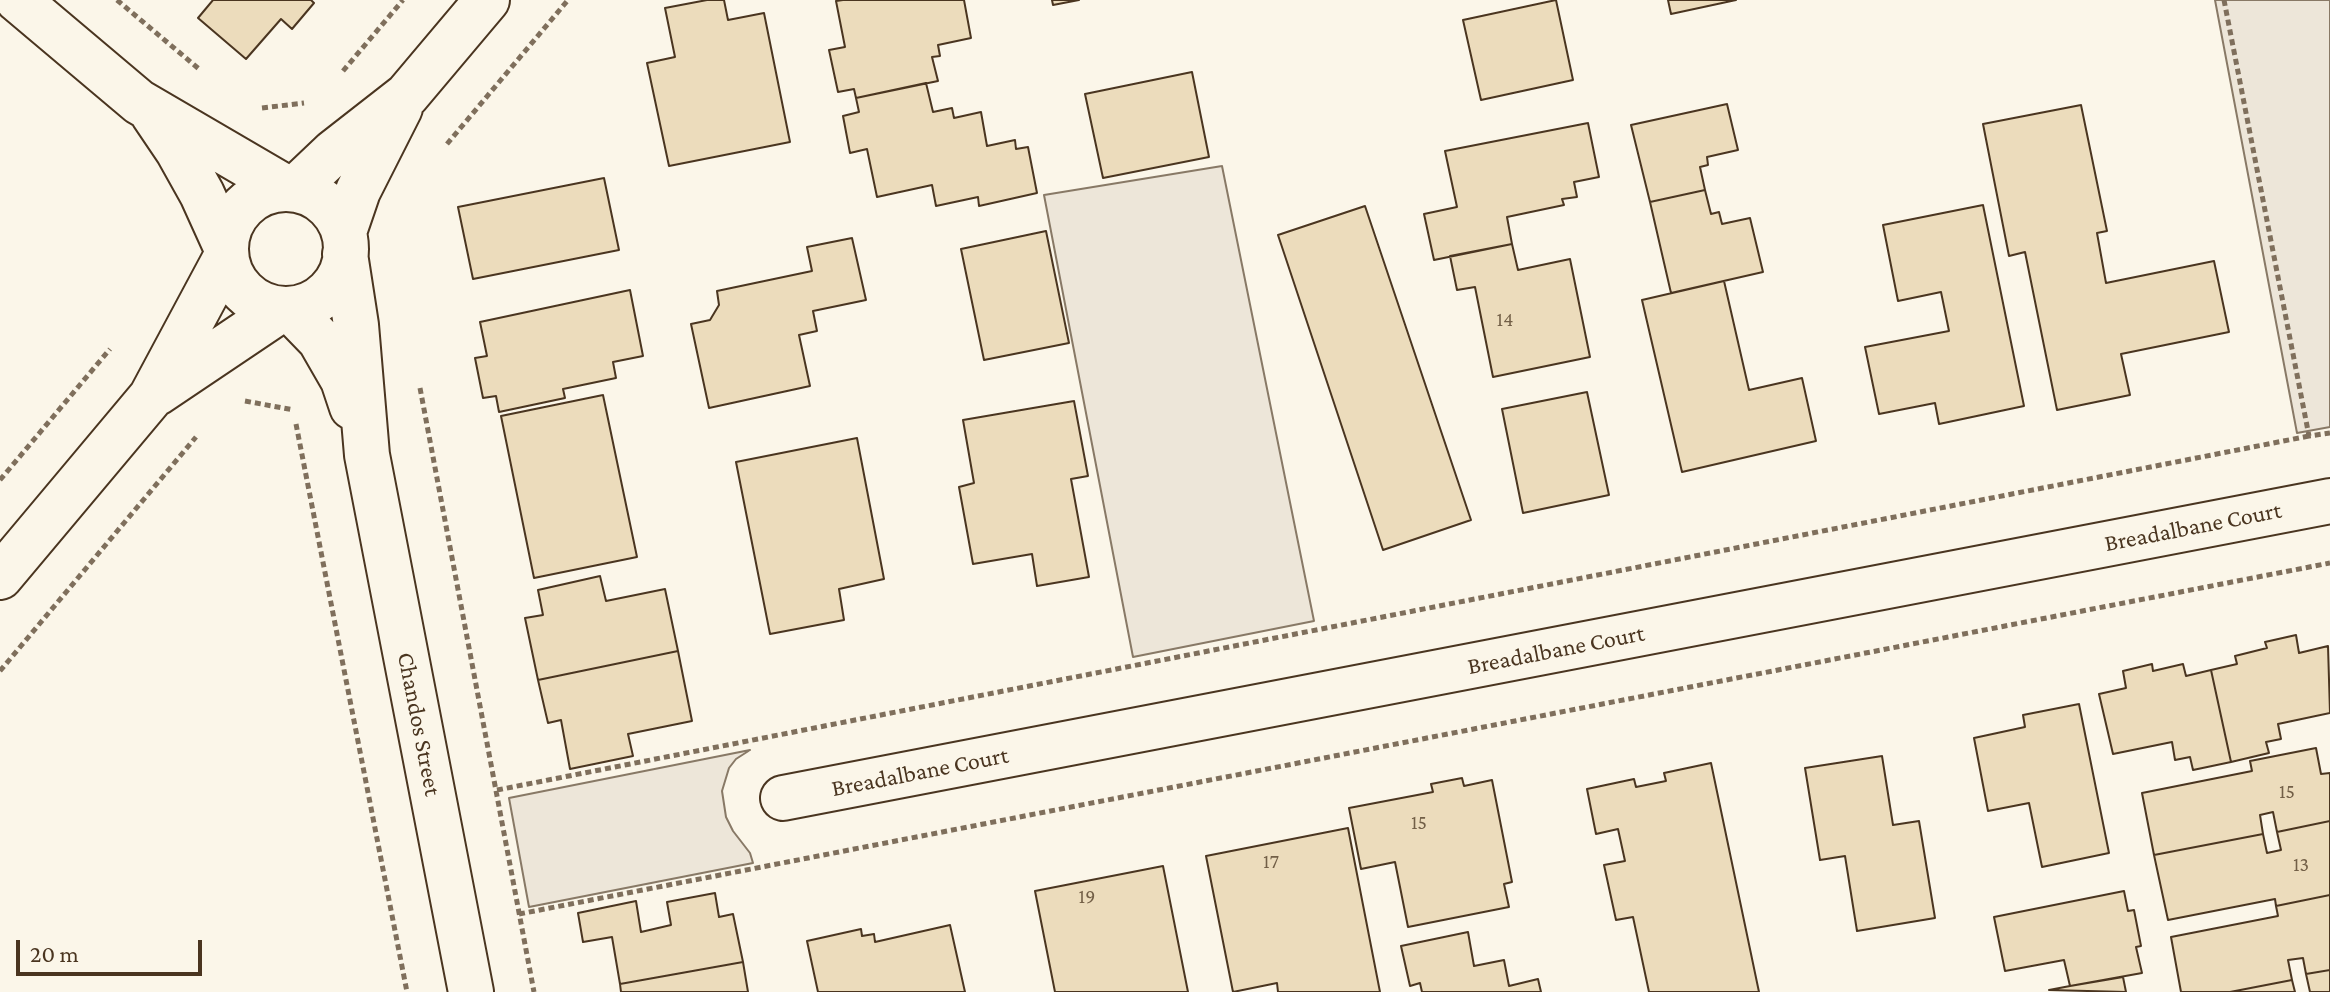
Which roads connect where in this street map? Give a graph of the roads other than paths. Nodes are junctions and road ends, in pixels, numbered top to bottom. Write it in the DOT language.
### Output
graph roads {
  1 [pos="18,0"];
  2 [pos="487,0"];
  3 [pos="407,95"];
  4 [pos="147,105"];
  5 [pos="292,189"];
  6 [pos="344,243"];
  7 [pos="226,252"];
  8 [pos="286,309"];
  9 [pos="151,397"];
  10 [pos="367,455"];
  11 [pos="2330,501"];
  12 [pos="0,577"];
  13 [pos="783,798"];
  14 [pos="471,992"];
  1 -- 4 [label="street"];
  2 -- 3 [label="street"];
  3 -- 5 [label="street"];
  3 -- 6 [label="street"];
  4 -- 5 [label="street"];
  4 -- 7 [label="street"];
  5 -- 6 [label="street"];
  5 -- 7 [label="street"];
  6 -- 8 [label="street"];
  6 -- 10 [label="street, Chandos Street"];
  7 -- 8 [label="street"];
  7 -- 9 [label="street"];
  8 -- 9 [label="street"];
  8 -- 10 [label="street, Chandos Street"];
  9 -- 12 [label="street"];
  10 -- 14 [label="street, Chandos Street"];
  11 -- 13 [label="street, Breadalbane Court"];
}
